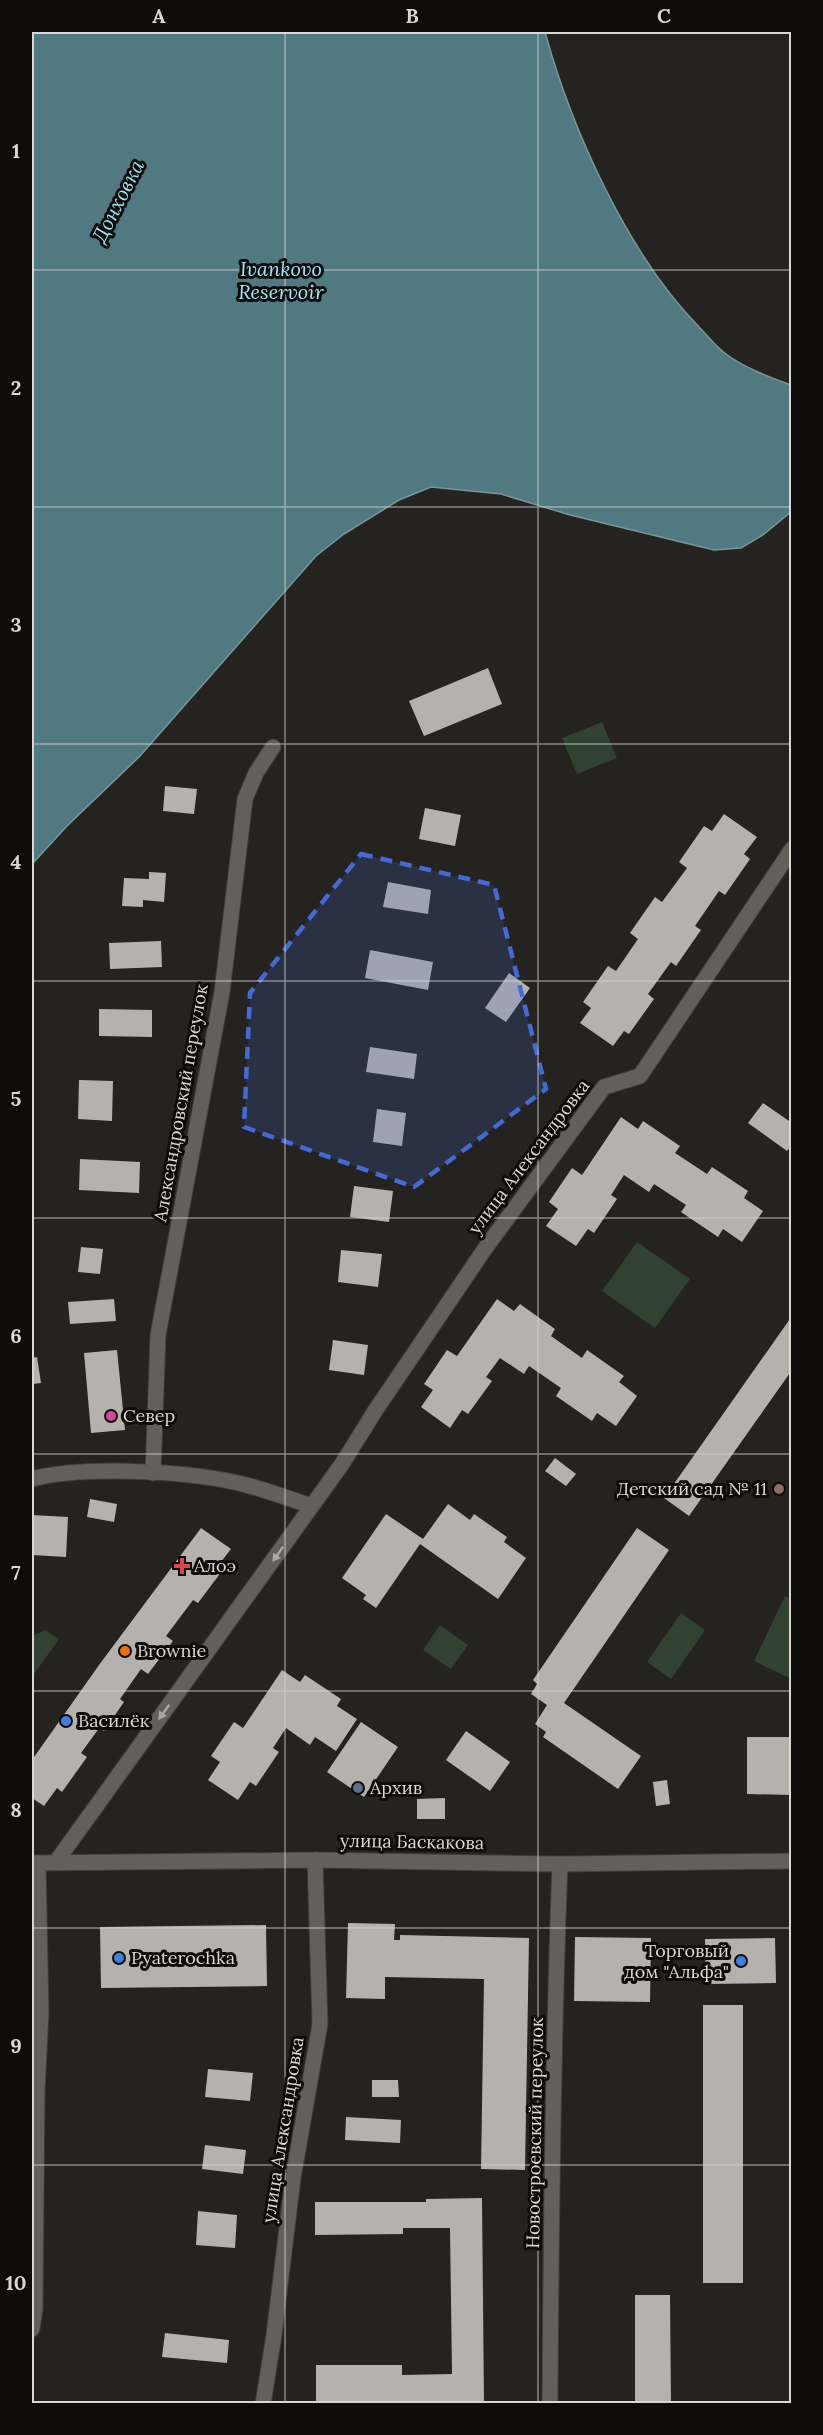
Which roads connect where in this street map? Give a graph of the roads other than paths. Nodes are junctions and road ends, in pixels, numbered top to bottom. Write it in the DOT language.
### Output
graph roads {
  1 [pos="273,747"];
  2 [pos="792,849"];
  3 [pos="153,1473"];
  4 [pos="32,1479"];
  5 [pos="311,1506"];
  6 [pos="315,1860"];
  7 [pos="792,1861"];
  8 [pos="35,1863"];
  9 [pos="56,1863"];
  10 [pos="560,1864"];
  11 [pos="32,2329"];
  12 [pos="263,2403"];
  13 [pos="550,2403"];
  1 -- 3 [label="street, Александровский переулок"];
  2 -- 5 [label="street, улица Александровка"];
  3 -- 4 [label="street"];
  3 -- 5 [label="street"];
  5 -- 9 [label="street, улица Александровка, one-way"];
  6 -- 9 [label="street, улица Баскакова"];
  6 -- 10 [label="street, улица Баскакова"];
  6 -- 12 [label="street, улица Александровка"];
  7 -- 10 [label="street, улица Баскакова"];
  8 -- 9 [label="street, улица Баскакова"];
  8 -- 11 [label="street"];
  10 -- 13 [label="street, Новостроевский переулок"];
}
